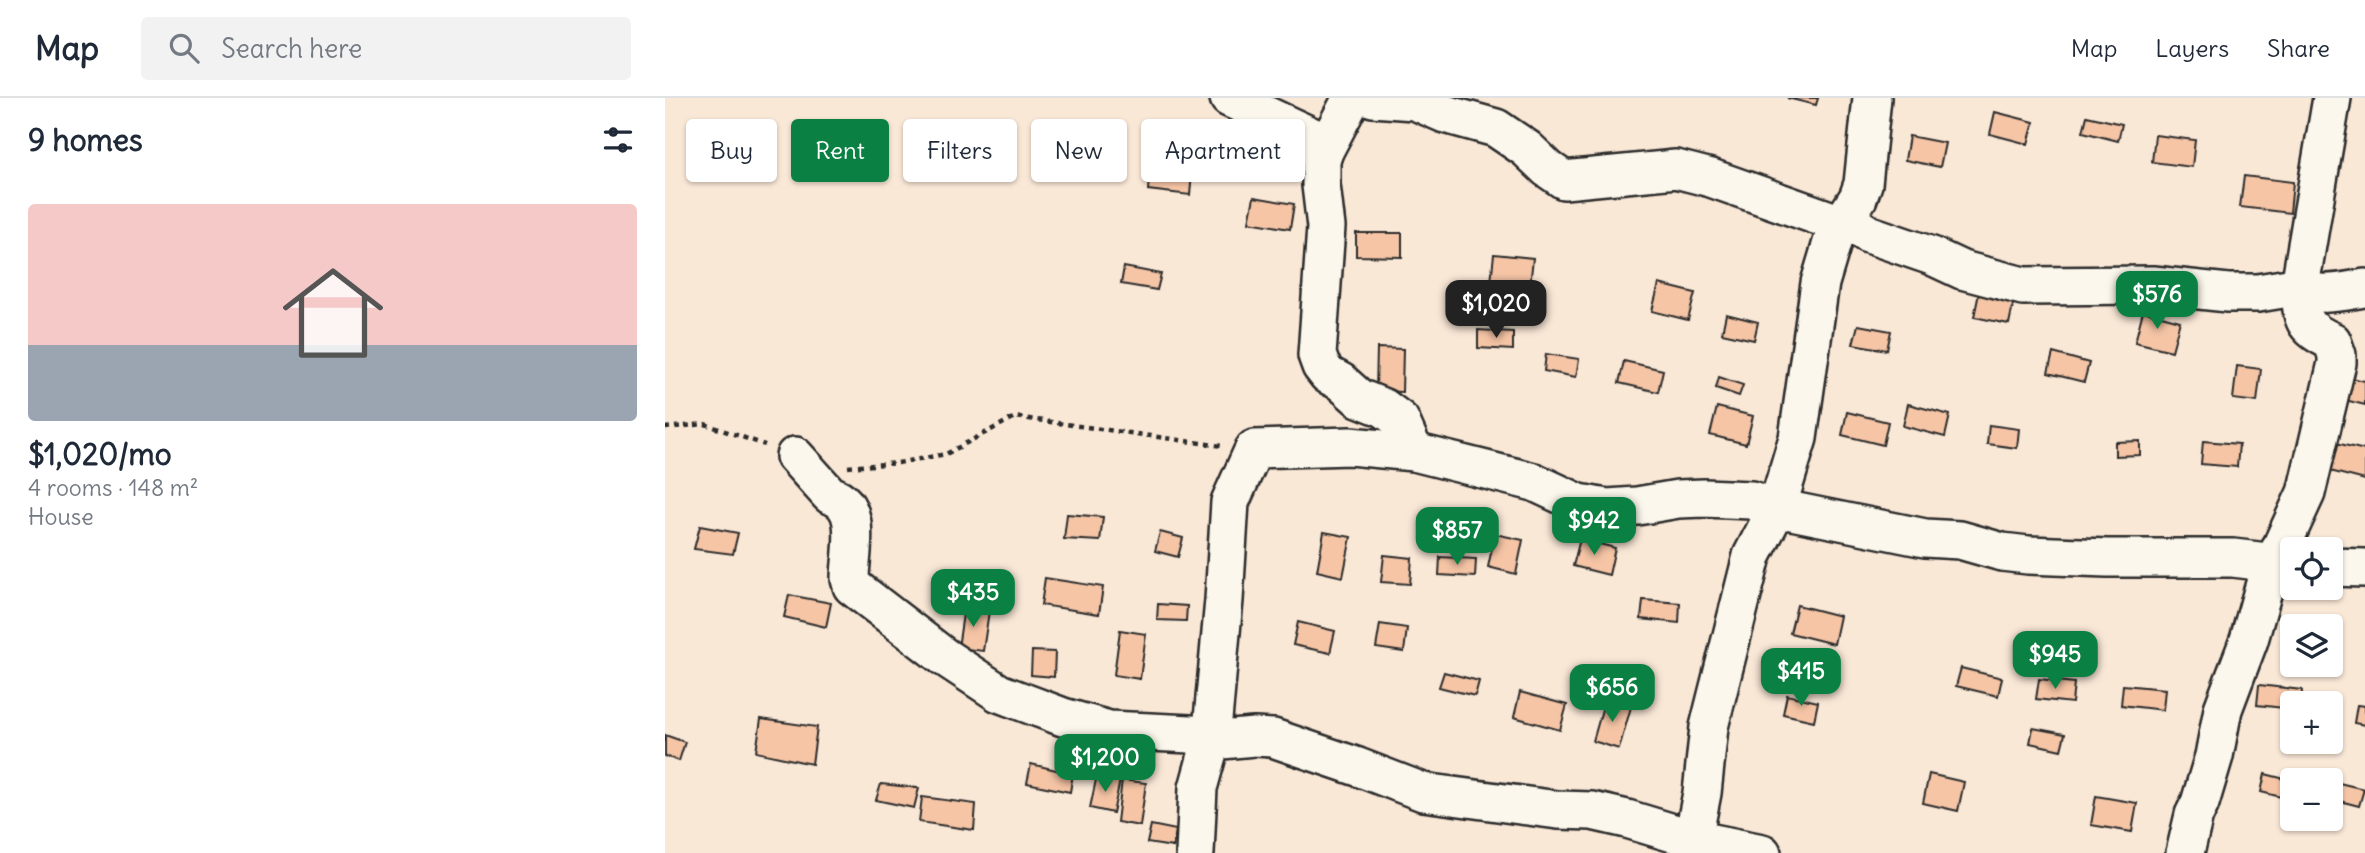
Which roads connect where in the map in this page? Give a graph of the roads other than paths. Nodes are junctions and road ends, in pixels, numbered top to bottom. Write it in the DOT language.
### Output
graph roads {
  1 [pos="1229,98"];
  2 [pos="1352,98"];
  3 [pos="1373,98"];
  4 [pos="1873,98"];
  5 [pos="2332,98"];
  6 [pos="1324,151"];
  7 [pos="1841,224"];
  8 [pos="2300,286"];
  9 [pos="2365,288"];
  10 [pos="1414,452"];
  11 [pos="795,456"];
  12 [pos="1777,508"];
  13 [pos="2292,537"];
  14 [pos="2280,564"];
  15 [pos="2280,567"];
  16 [pos="2343,567"];
  17 [pos="2365,568"];
  18 [pos="1211,741"];
  19 [pos="1694,846"];
  20 [pos="1195,853"];
  21 [pos="1762,853"];
  22 [pos="2185,853"];
  1 -- 6 [label="street"];
  2 -- 6 [label="street"];
  3 -- 7 [label="street"];
  4 -- 7 [label="street"];
  5 -- 8 [label="street"];
  6 -- 10 [label="street"];
  7 -- 8 [label="street"];
  7 -- 12 [label="street"];
  8 -- 9 [label="street"];
  8 -- 13 [label="street"];
  10 -- 12 [label="street"];
  10 -- 18 [label="street"];
  11 -- 18 [label="street"];
  12 -- 14 [label="street"];
  12 -- 19 [label="street"];
  15 -- 22 [label="street"];
  16 -- 17 [label="street"];
  18 -- 19 [label="street"];
  18 -- 20 [label="street"];
  19 -- 21 [label="street"];
}
